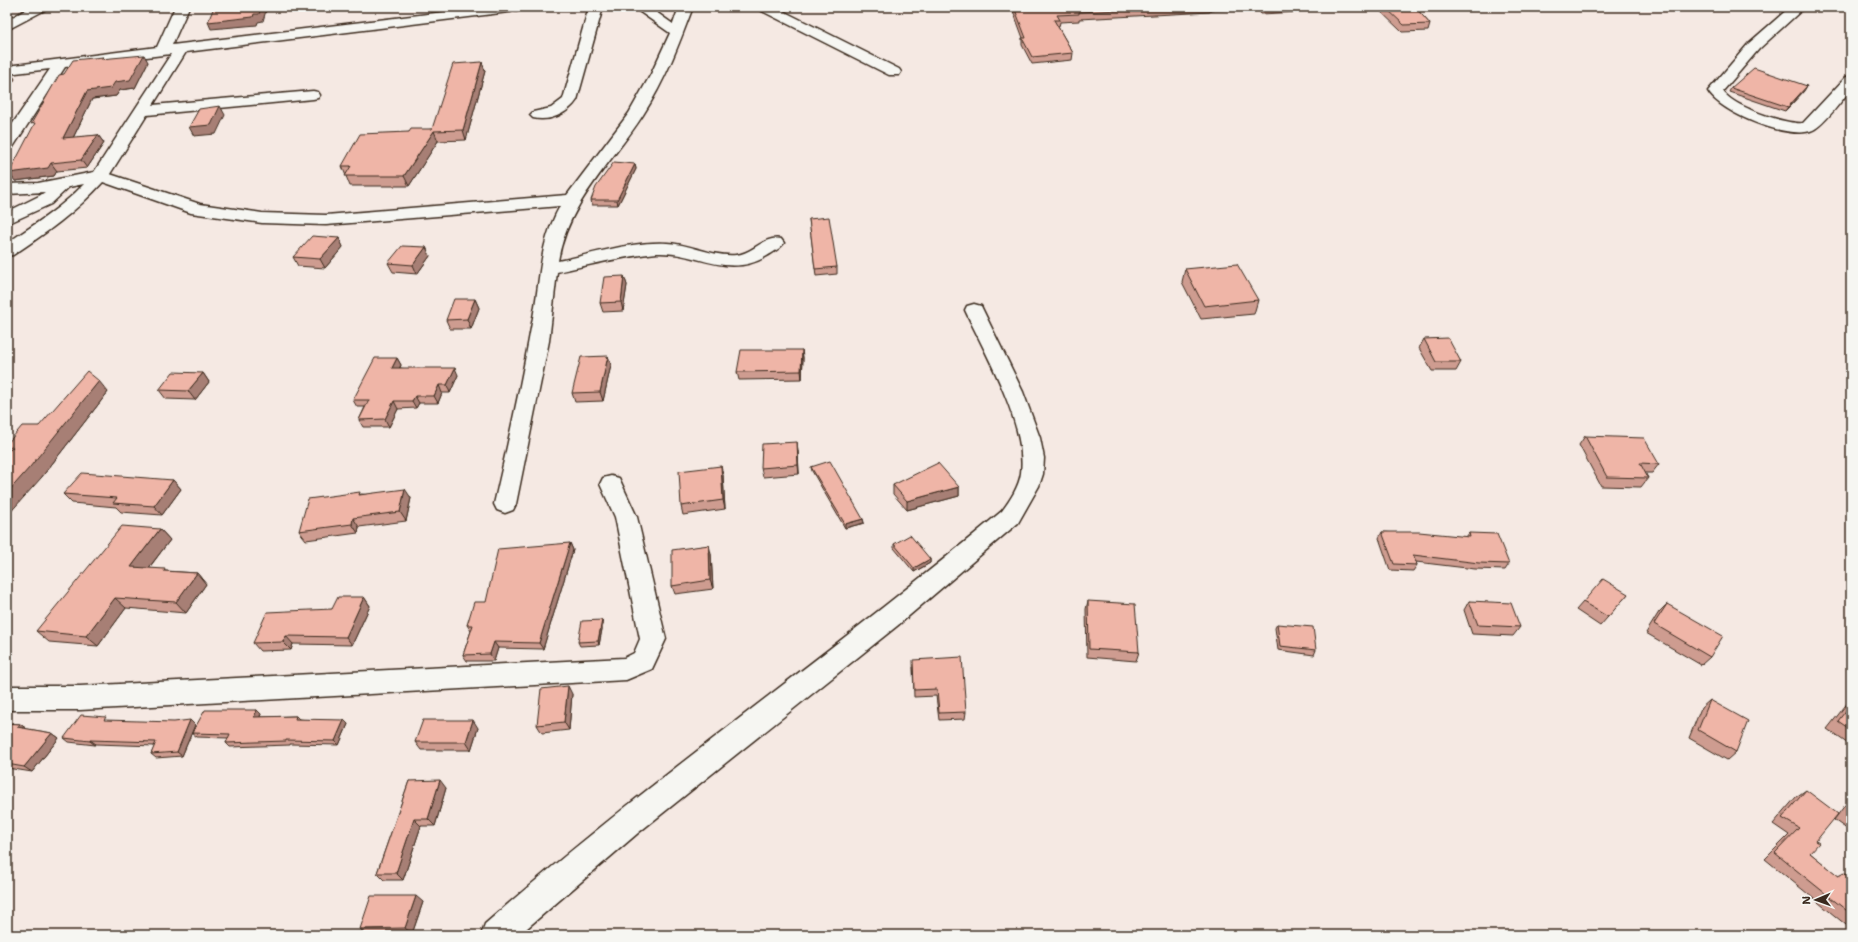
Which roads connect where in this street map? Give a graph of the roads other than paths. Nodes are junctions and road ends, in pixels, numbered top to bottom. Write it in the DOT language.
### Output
graph roads {
  1 [pos="40,7"];
  2 [pos="182,7"];
  3 [pos="517,7"];
  4 [pos="596,7"];
  5 [pos="640,7"];
  6 [pos="686,7"];
  7 [pos="765,7"];
  8 [pos="1798,7"];
  9 [pos="7,26"];
  10 [pos="677,32"];
  11 [pos="182,48"];
  12 [pos="163,50"];
  13 [pos="60,64"];
  14 [pos="7,70"];
  15 [pos="894,72"];
  16 [pos="1851,80"];
  17 [pos="313,95"];
  18 [pos="141,111"];
  19 [pos="538,115"];
  20 [pos="7,144"];
  21 [pos="100,176"];
  22 [pos="63,184"];
  23 [pos="7,189"];
  24 [pos="571,200"];
  25 [pos="7,219"];
  26 [pos="775,243"];
  27 [pos="7,251"];
  28 [pos="549,268"];
  29 [pos="974,310"];
  30 [pos="611,484"];
  31 [pos="505,504"];
  32 [pos="7,698"];
  33 [pos="496,935"];
  1 -- 9 [label="street"];
  2 -- 12 [label="street"];
  3 -- 11 [label="street"];
  4 -- 19 [label="street"];
  5 -- 10 [label="street"];
  6 -- 10 [label="street"];
  7 -- 15 [label="street"];
  8 -- 16 [label="street"];
  10 -- 24 [label="street"];
  11 -- 12 [label="street"];
  11 -- 18 [label="street"];
  12 -- 13 [label="street"];
  13 -- 14 [label="street"];
  13 -- 20 [label="street"];
  17 -- 18 [label="street"];
  18 -- 21 [label="street"];
  21 -- 22 [label="street"];
  21 -- 24 [label="street"];
  21 -- 27 [label="street"];
  22 -- 23 [label="street"];
  22 -- 25 [label="street"];
  24 -- 28 [label="street"];
  26 -- 28 [label="street"];
  28 -- 31 [label="street"];
  29 -- 33 [label="street"];
  30 -- 32 [label="street"];
}
